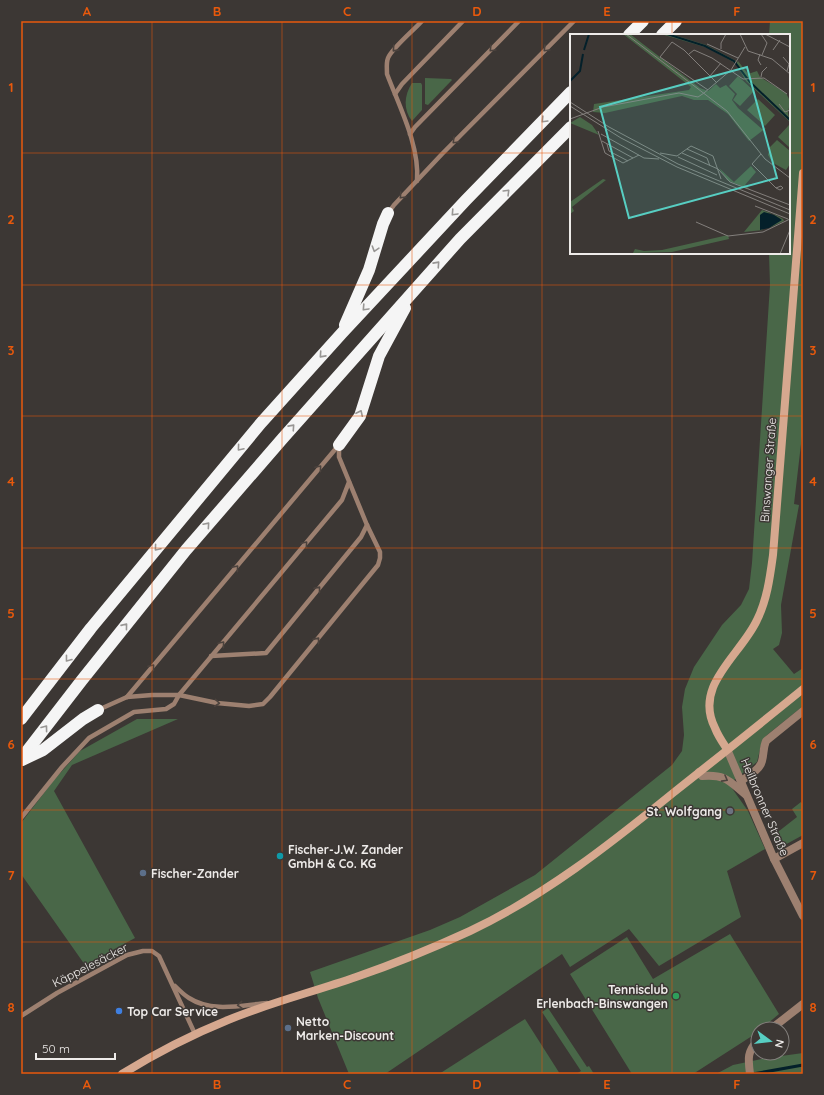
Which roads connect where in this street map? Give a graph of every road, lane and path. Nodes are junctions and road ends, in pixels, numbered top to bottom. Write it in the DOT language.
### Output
graph roads {
  1 [pos="422,21"];
  2 [pos="463,21"];
  3 [pos="520,21"];
  4 [pos="574,21"];
  5 [pos="643,21"];
  6 [pos="676,21"];
  7 [pos="630,34"];
  8 [pos="663,34"];
  9 [pos="570,93"];
  10 [pos="395,94"];
  11 [pos="570,128"];
  12 [pos="410,134"];
  13 [pos="803,173"];
  14 [pos="417,180"];
  15 [pos="388,213"];
  16 [pos="415,289"];
  17 [pos="342,333"];
  18 [pos="338,445"];
  19 [pos="349,482"];
  20 [pos="367,525"];
  21 [pos="211,656"];
  22 [pos="803,689"];
  23 [pos="179,695"];
  24 [pos="127,697"];
  25 [pos="98,710"];
  26 [pos="803,711"];
  27 [pos="21,719"];
  28 [pos="727,750"];
  29 [pos="21,760"];
  30 [pos="699,772"];
  31 [pos="741,781"];
  32 [pos="748,797"];
  33 [pos="21,818"];
  34 [pos="803,843"];
  35 [pos="774,859"];
  36 [pos="803,916"];
  37 [pos="173,985"];
  38 [pos="278,1001"];
  39 [pos="803,1004"];
  40 [pos="21,1016"];
  41 [pos="781,1021"];
  42 [pos="195,1034"];
  43 [pos="750,1051"];
  44 [pos="122,1074"];
  45 [pos="750,1074"];
  1 -- 10 [label="lane, one-way"];
  2 -- 10 [label="lane"];
  3 -- 12 [label="lane, one-way"];
  4 -- 14 [label="lane, one-way"];
  5 -- 7 [label="highway"];
  6 -- 8 [label="highway"];
  9 -- 17 [label="highway, one-way"];
  10 -- 12 [label="lane"];
  16 -- 11 [label="highway, one-way"];
  12 -- 14 [label="lane"];
  13 -- 28 [label="main road, Binswanger Straße"];
  14 -- 15 [label="lane, one-way"];
  15 -- 17 [label="highway, one-way"];
  18 -- 16 [label="highway, one-way"];
  29 -- 16 [label="highway, one-way"];
  17 -- 27 [label="highway, one-way"];
  18 -- 19 [label="lane"];
  24 -- 18 [label="lane, one-way"];
  19 -- 20 [label="lane"];
  21 -- 19 [label="lane, one-way"];
  21 -- 20 [label="lane, one-way"];
  23 -- 20 [label="lane, one-way"];
  21 -- 23 [label="lane"];
  22 -- 28 [label="main road"];
  23 -- 24 [label="lane"];
  23 -- 33 [label="lane"];
  24 -- 25 [label="lane"];
  25 -- 29 [label="highway"];
  26 -- 31 [label="street"];
  28 -- 30 [label="main road"];
  28 -- 31 [label="street, Heilbronner Straße"];
  30 -- 32 [label="street, one-way"];
  30 -- 38 [label="main road"];
  31 -- 32 [label="street, Heilbronner Straße"];
  32 -- 35 [label="street, Heilbronner Straße"];
  34 -- 35 [label="street"];
  35 -- 36 [label="street, Heilbronner Straße"];
  38 -- 37 [label="lane, one-way"];
  37 -- 40 [label="lane, Käppelesäcker"];
  37 -- 42 [label="lane, Käppelesäcker"];
  38 -- 42 [label="main road"];
  39 -- 41 [label="street"];
  42 -- 44 [label="main road"];
  43 -- 45 [label="street"];
}
